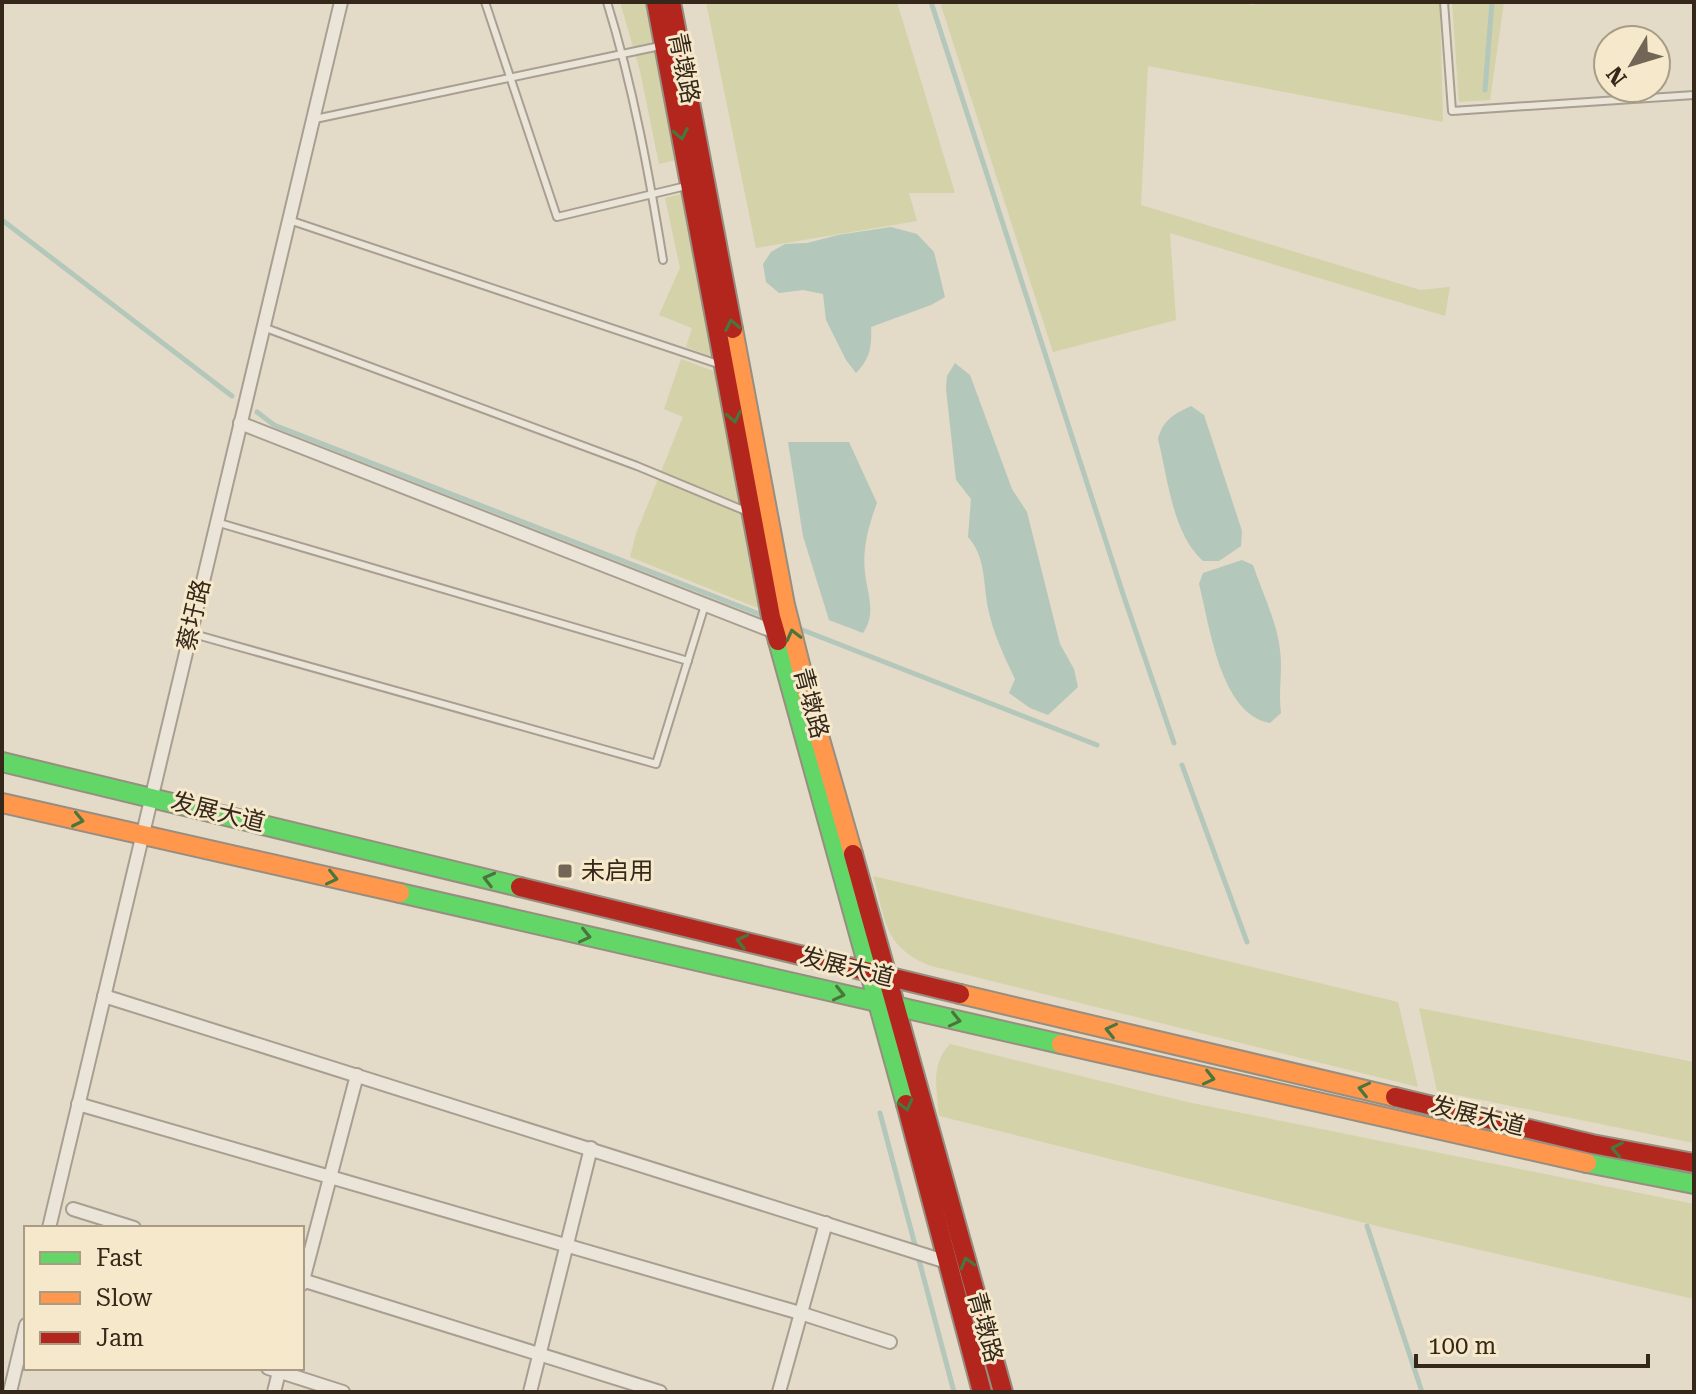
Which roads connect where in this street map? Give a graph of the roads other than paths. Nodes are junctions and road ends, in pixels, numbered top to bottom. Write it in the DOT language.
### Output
graph roads {
  1 [pos="341,2"];
  2 [pos="485,2"];
  3 [pos="607,2"];
  4 [pos="656,2"];
  5 [pos="671,2"];
  6 [pos="1444,2"];
  7 [pos="671,43"];
  8 [pos="621,54"];
  9 [pos="510,77"];
  10 [pos="1694,95"];
  11 [pos="312,120"];
  12 [pos="698,183"];
  13 [pos="652,194"];
  14 [pos="288,220"];
  15 [pos="663,260"];
  16 [pos="263,327"];
  17 [pos="732,368"];
  18 [pos="240,423"];
  19 [pos="751,512"];
  20 [pos="216,522"];
  21 [pos="705,605"];
  22 [pos="775,632"];
  23 [pos="190,633"];
  24 [pos="688,661"];
  25 [pos="2,762"];
  26 [pos="151,796"];
  27 [pos="2,803"];
  28 [pos="142,834"];
  29 [pos="880,975"];
  30 [pos="104,996"];
  31 [pos="888,1005"];
  32 [pos="357,1075"];
  33 [pos="78,1104"];
  34 [pos="591,1148"];
  35 [pos="1694,1163"];
  36 [pos="330,1177"];
  37 [pos="1694,1184"];
  38 [pos="73,1209"];
  39 [pos="826,1223"];
  40 [pos="49,1226"];
  41 [pos="128,1226"];
  42 [pos="567,1246"];
  43 [pos="947,1262"];
  44 [pos="304,1274"];
  45 [pos="304,1283"];
  46 [pos="800,1313"];
  47 [pos="24,1333"];
  48 [pos="890,1342"];
  49 [pos="539,1354"];
  50 [pos="276,1370"];
  51 [pos="279,1370"];
  52 [pos="10,1392"];
  53 [pos="274,1392"];
  54 [pos="343,1392"];
  55 [pos="530,1392"];
  56 [pos="660,1392"];
  57 [pos="779,1392"];
  58 [pos="982,1392"];
  59 [pos="1003,1392"];
  1 -- 11 [label="street, 蔡圩路"];
  2 -- 9 [label="lane"];
  3 -- 8 [label="lane"];
  4 -- 7 [label="main road, 青墩路"];
  5 -- 7 [label="main road, 青墩路"];
  6 -- 10 [label="lane"];
  7 -- 8 [label="lane"];
  7 -- 12 [label="main road, 青墩路"];
  8 -- 9 [label="lane"];
  8 -- 13 [label="lane"];
  9 -- 11 [label="lane"];
  9 -- 13 [label="lane"];
  11 -- 14 [label="street, 蔡圩路"];
  12 -- 13 [label="lane"];
  12 -- 17 [label="main road, 青墩路"];
  13 -- 15 [label="lane"];
  14 -- 16 [label="street, 蔡圩路"];
  14 -- 17 [label="lane"];
  16 -- 18 [label="street, 蔡圩路"];
  16 -- 19 [label="lane"];
  17 -- 19 [label="main road, 青墩路, one-way"];
  29 -- 17 [label="main road, 青墩路, one-way"];
  18 -- 20 [label="street, 蔡圩路"];
  18 -- 21 [label="street"];
  19 -- 22 [label="main road, 青墩路"];
  20 -- 23 [label="street, 蔡圩路"];
  20 -- 24 [label="lane"];
  21 -- 22 [label="street"];
  21 -- 24 [label="lane"];
  22 -- 29 [label="main road, 青墩路"];
  23 -- 24 [label="lane"];
  23 -- 26 [label="street, 蔡圩路"];
  25 -- 26 [label="main road, 发展大道"];
  26 -- 28 [label="street, 蔡圩路"];
  29 -- 26 [label="main road, 发展大道, one-way"];
  27 -- 28 [label="main road, 发展大道, one-way"];
  28 -- 30 [label="street, 蔡圩路"];
  28 -- 31 [label="main road, 发展大道, one-way"];
  29 -- 31 [label="main road, 青墩路"];
  35 -- 29 [label="main road, 发展大道, one-way"];
  30 -- 32 [label="street"];
  30 -- 33 [label="street, 蔡圩路"];
  31 -- 37 [label="main road, 发展大道, one-way"];
  31 -- 43 [label="main road, 青墩路, one-way"];
  59 -- 31 [label="main road, 青墩路, one-way"];
  32 -- 34 [label="street"];
  32 -- 36 [label="street"];
  33 -- 36 [label="street"];
  33 -- 40 [label="street, 蔡圩路"];
  34 -- 39 [label="street"];
  34 -- 42 [label="street"];
  36 -- 42 [label="street"];
  36 -- 44 [label="street"];
  38 -- 41 [label="street"];
  39 -- 43 [label="street"];
  39 -- 46 [label="street"];
  42 -- 46 [label="street"];
  42 -- 49 [label="street"];
  43 -- 58 [label="main road, 青墩路"];
  45 -- 49 [label="street"];
  46 -- 48 [label="street"];
  46 -- 57 [label="street"];
  47 -- 52 [label="street"];
  49 -- 55 [label="street"];
  49 -- 56 [label="street"];
  50 -- 53 [label="street"];
  51 -- 54 [label="street"];
}
